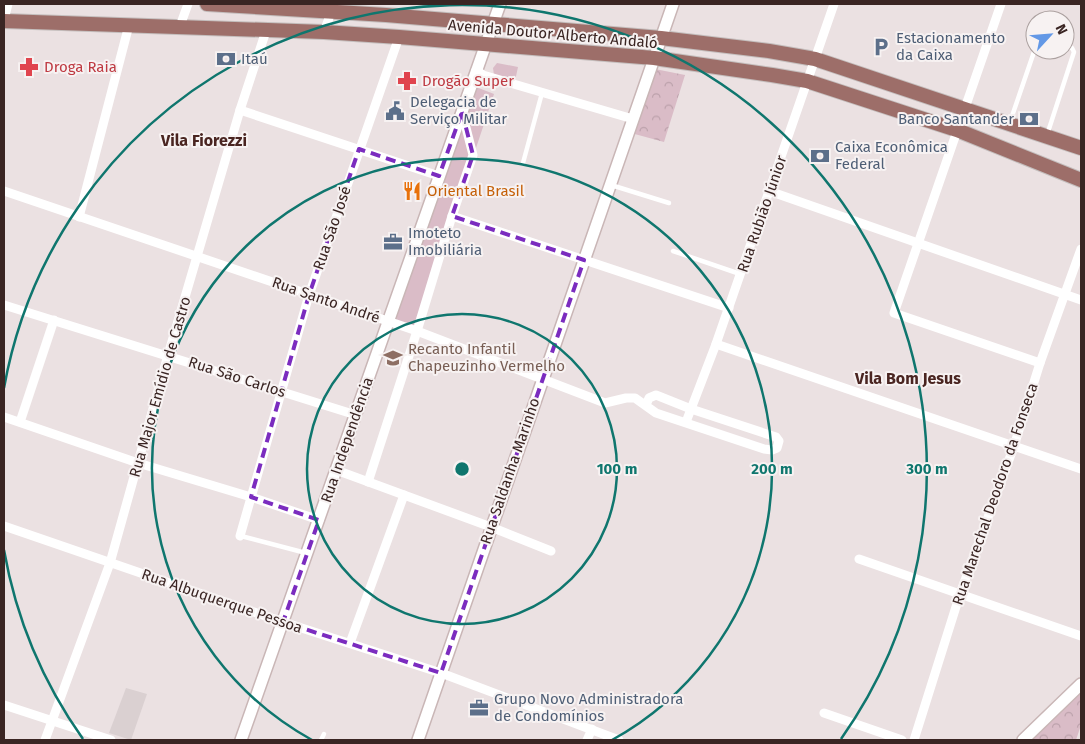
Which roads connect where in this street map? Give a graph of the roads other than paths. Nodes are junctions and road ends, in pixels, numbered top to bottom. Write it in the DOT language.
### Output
graph roads {
  1 [pos="8,4"];
  2 [pos="188,4"];
  3 [pos="207,4"];
  4 [pos="500,4"];
  5 [pos="673,4"];
  6 [pos="834,4"];
  7 [pos="1001,4"];
  8 [pos="332,8"];
  9 [pos="4,20"];
  10 [pos="129,25"];
  11 [pos="493,25"];
  12 [pos="180,26"];
  13 [pos="266,31"];
  14 [pos="324,32"];
  15 [pos="399,37"];
  16 [pos="661,38"];
  17 [pos="486,44"];
  18 [pos="654,58"];
  19 [pos="815,59"];
  20 [pos="1031,60"];
  21 [pos="1071,60"];
  22 [pos="476,70"];
  23 [pos="807,81"];
  24 [pos="542,93"];
  25 [pos="965,108"];
  26 [pos="240,110"];
  27 [pos="462,112"];
  28 [pos="633,119"];
  29 [pos="1010,124"];
  30 [pos="957,130"];
  31 [pos="1047,136"];
  32 [pos="1081,148"];
  33 [pos="360,150"];
  34 [pos="523,163"];
  35 [pos="439,176"];
  36 [pos="1081,180"];
  37 [pos="610,185"];
  38 [pos="4,191"];
  39 [pos="769,191"];
  40 [pos="669,203"];
  41 [pos="452,216"];
  42 [pos="79,217"];
  43 [pos="918,243"];
  44 [pos="1081,249"];
  45 [pos="673,251"];
  46 [pos="197,256"];
  47 [pos="584,260"];
  48 [pos="740,274"];
  49 [pos="1065,294"];
  50 [pos="309,295"];
  51 [pos="1081,300"];
  52 [pos="4,305"];
  53 [pos="729,308"];
  54 [pos="54,320"];
  55 [pos="388,322"];
  56 [pos="418,331"];
  57 [pos="716,344"];
  58 [pos="168,355"];
  59 [pos="1040,363"];
  60 [pos="542,379"];
  61 [pos="281,391"];
  62 [pos="646,405"];
  63 [pos="691,408"];
  64 [pos="356,415"];
  65 [pos="711,415"];
  66 [pos="4,417"];
  67 [pos="20,422"];
  68 [pos="686,422"];
  69 [pos="740,425"];
  70 [pos="706,429"];
  71 [pos="734,439"];
  72 [pos="1014,446"];
  73 [pos="138,464"];
  74 [pos="336,470"];
  75 [pos="1081,470"];
  76 [pos="368,482"];
  77 [pos="404,495"];
  78 [pos="251,497"];
  79 [pos="319,520"];
  80 [pos="4,526"];
  81 [pos="491,527"];
  82 [pos="240,536"];
  83 [pos="551,551"];
  84 [pos="307,554"];
  85 [pos="859,559"];
  86 [pos="110,563"];
  87 [pos="960,594"];
  88 [pos="283,622"];
  89 [pos="1081,636"];
  90 [pos="350,643"];
  91 [pos="441,673"];
  92 [pos="1081,684"];
  93 [pos="4,705"];
  94 [pos="824,713"];
  95 [pos="52,722"];
  96 [pos="592,728"];
  97 [pos="324,734"];
  98 [pos="46,740"];
  99 [pos="111,740"];
  100 [pos="241,740"];
  101 [pos="321,740"];
  102 [pos="418,740"];
  103 [pos="587,740"];
  104 [pos="619,740"];
  105 [pos="902,740"];
  106 [pos="914,740"];
  107 [pos="1023,740"];
  1 -- 9 [label="street"];
  2 -- 12 [label="street"];
  3 -- 8 [label="main road, Avenida Doutor Alberto Andaló"];
  4 -- 11 [label="street, Rua Independência"];
  5 -- 16 [label="street, Rua Saldanha Marinho"];
  6 -- 19 [label="street, Rua Rubião Júnior"];
  7 -- 25 [label="street"];
  8 -- 11 [label="main road, Avenida Doutor Alberto Andaló"];
  8 -- 14 [label="street"];
  9 -- 10 [label="main road, Avenida Doutor Alberto Andaló"];
  10 -- 12 [label="main road, Avenida Doutor Alberto Andaló"];
  10 -- 42 [label="street"];
  11 -- 16 [label="main road, Avenida Doutor Alberto Andaló"];
  11 -- 17 [label="street, Rua Independência"];
  12 -- 13 [label="main road, Avenida Doutor Alberto Andaló"];
  13 -- 14 [label="main road, Avenida Doutor Alberto Andaló"];
  13 -- 26 [label="street, Rua Major Emídio de Castro"];
  14 -- 15 [label="main road, Avenida Doutor Alberto Andaló"];
  15 -- 17 [label="main road, Avenida Doutor Alberto Andaló"];
  15 -- 33 [label="street, Rua São José"];
  16 -- 18 [label="street, Rua Saldanha Marinho"];
  16 -- 19 [label="main road, Avenida Doutor Alberto Andaló"];
  17 -- 18 [label="main road, Avenida Doutor Alberto Andaló"];
  17 -- 22 [label="street, Rua Independência"];
  18 -- 23 [label="main road, Avenida Doutor Alberto Andaló"];
  18 -- 28 [label="street, Rua Saldanha Marinho"];
  19 -- 23 [label="street, Rua Rubião Júnior"];
  19 -- 25 [label="main road, Avenida Doutor Alberto Andaló"];
  20 -- 29 [label="lane"];
  21 -- 31 [label="lane"];
  22 -- 24 [label="street"];
  22 -- 27 [label="street, Rua Independência"];
  23 -- 30 [label="main road, Avenida Doutor Alberto Andaló"];
  23 -- 39 [label="street, Rua Rubião Júnior"];
  24 -- 28 [label="street"];
  24 -- 34 [label="lane"];
  25 -- 29 [label="main road, Avenida Doutor Alberto Andaló"];
  25 -- 30 [label="street"];
  26 -- 33 [label="street"];
  26 -- 46 [label="street, Rua Major Emídio de Castro"];
  27 -- 35 [label="street, Rua Independência"];
  27 -- 41 [label="street"];
  28 -- 37 [label="street, Rua Saldanha Marinho"];
  29 -- 31 [label="main road, Avenida Doutor Alberto Andaló"];
  30 -- 36 [label="main road, Avenida Doutor Alberto Andaló"];
  30 -- 43 [label="street"];
  31 -- 32 [label="main road, Avenida Doutor Alberto Andaló"];
  33 -- 35 [label="street"];
  33 -- 50 [label="street, Rua São José"];
  35 -- 55 [label="street, Rua Independência"];
  37 -- 40 [label="lane"];
  37 -- 47 [label="street, Rua Saldanha Marinho"];
  38 -- 42 [label="street, Rua Santo André"];
  39 -- 43 [label="street"];
  39 -- 48 [label="street, Rua Rubião Júnior"];
  41 -- 47 [label="street"];
  41 -- 56 [label="street"];
  42 -- 46 [label="street, Rua Santo André"];
  43 -- 49 [label="street"];
  43 -- 59 [label="street"];
  44 -- 49 [label="street, Rua Marechal Deodoro da Fonseca"];
  45 -- 48 [label="lane"];
  46 -- 50 [label="street, Rua Santo André"];
  46 -- 58 [label="street, Rua Major Emídio de Castro"];
  47 -- 53 [label="street"];
  47 -- 60 [label="street, Rua Saldanha Marinho"];
  48 -- 53 [label="street, Rua Rubião Júnior"];
  49 -- 51 [label="street"];
  49 -- 59 [label="street, Rua Marechal Deodoro da Fonseca"];
  50 -- 55 [label="street, Rua Santo André"];
  50 -- 61 [label="street, Rua São José"];
  52 -- 54 [label="street, Rua São Carlos"];
  53 -- 57 [label="street, Rua Rubião Júnior"];
  54 -- 58 [label="street, Rua São Carlos"];
  54 -- 67 [label="street"];
  55 -- 56 [label="street, Rua Santo André"];
  55 -- 64 [label="street, Rua Independência"];
  56 -- 60 [label="street, Rua Santo André"];
  56 -- 76 [label="street"];
  57 -- 63 [label="street, Rua Rubião Júnior"];
  57 -- 72 [label="street"];
  58 -- 61 [label="street, Rua São Carlos"];
  58 -- 73 [label="street, Rua Major Emídio de Castro"];
  59 -- 72 [label="street, Rua Marechal Deodoro da Fonseca"];
  60 -- 62 [label="street, Rua Santo André"];
  60 -- 81 [label="street, Rua Saldanha Marinho"];
  61 -- 64 [label="street, Rua São Carlos"];
  61 -- 78 [label="street, Rua São José"];
  62 -- 63 [label="street, Rua Santo André"];
  62 -- 68 [label="street, Rua Santo André"];
  63 -- 65 [label="street, Rua Santo André"];
  63 -- 68 [label="street, Rua Rubião Júnior"];
  64 -- 74 [label="street, Rua Independência"];
  65 -- 69 [label="street, Rua Santo André"];
  65 -- 70 [label="street"];
  66 -- 67 [label="street"];
  67 -- 73 [label="street"];
  68 -- 70 [label="street, Rua Santo André"];
  69 -- 71 [label="street"];
  69 -- 71 [label="street, Rua Santo André"];
  70 -- 71 [label="street, Rua Santo André"];
  72 -- 75 [label="street"];
  72 -- 87 [label="street, Rua Marechal Deodoro da Fonseca"];
  73 -- 78 [label="street"];
  73 -- 86 [label="street, Rua Major Emídio de Castro"];
  74 -- 76 [label="street"];
  74 -- 79 [label="street, Rua Independência"];
  76 -- 77 [label="street"];
  77 -- 81 [label="street"];
  77 -- 90 [label="street"];
  78 -- 79 [label="street"];
  78 -- 82 [label="street, Rua São José"];
  79 -- 84 [label="street, Rua Independência"];
  80 -- 86 [label="street, Rua Albuquerque Pessoa"];
  81 -- 83 [label="street"];
  81 -- 91 [label="street, Rua Saldanha Marinho"];
  82 -- 84 [label="lane"];
  84 -- 88 [label="street, Rua Independência"];
  85 -- 87 [label="street"];
  86 -- 88 [label="street, Rua Albuquerque Pessoa"];
  86 -- 95 [label="street, Rua Major Emídio de Castro"];
  87 -- 89 [label="street"];
  87 -- 106 [label="street, Rua Marechal Deodoro da Fonseca"];
  88 -- 90 [label="street, Rua Albuquerque Pessoa"];
  88 -- 100 [label="street, Rua Independência"];
  90 -- 91 [label="street, Rua Albuquerque Pessoa"];
  91 -- 96 [label="street, Rua Albuquerque Pessoa"];
  91 -- 102 [label="street, Rua Saldanha Marinho"];
  92 -- 107 [label="street"];
  93 -- 95 [label="street"];
  94 -- 105 [label="street"];
  95 -- 98 [label="street, Rua Major Emídio de Castro"];
  95 -- 99 [label="street"];
  96 -- 103 [label="street"];
  96 -- 104 [label="street, Rua Albuquerque Pessoa"];
  97 -- 101 [label="lane"];
}
